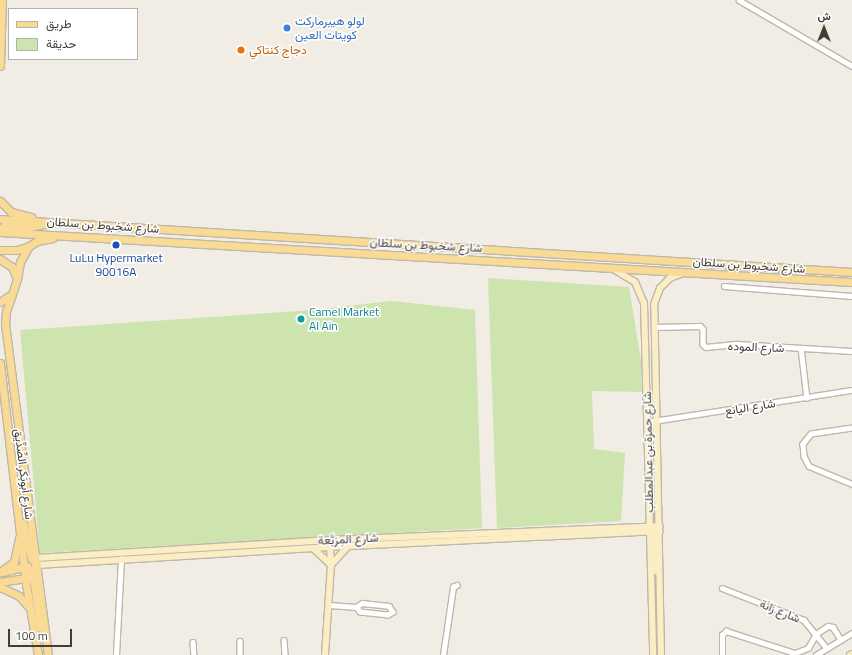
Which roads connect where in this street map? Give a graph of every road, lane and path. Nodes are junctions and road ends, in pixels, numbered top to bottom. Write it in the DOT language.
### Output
graph roads {
  1 [pos="2,0"];
  2 [pos="739,0"];
  3 [pos="0,66"];
  4 [pos="852,66"];
  5 [pos="0,201"];
  6 [pos="0,219"];
  7 [pos="53,222"];
  8 [pos="2,232"];
  9 [pos="122,238"];
  10 [pos="29,246"];
  11 [pos="0,250"];
  12 [pos="0,259"];
  13 [pos="609,268"];
  14 [pos="687,272"];
  15 [pos="852,272"];
  16 [pos="17,279"];
  17 [pos="852,282"];
  18 [pos="724,286"];
  19 [pos="12,294"];
  20 [pos="852,296"];
  21 [pos="0,302"];
  22 [pos="654,327"];
  23 [pos="801,348"];
  24 [pos="852,351"];
  25 [pos="0,363"];
  26 [pos="852,390"];
  27 [pos="807,398"];
  28 [pos="656,421"];
  29 [pos="648,422"];
  30 [pos="852,428"];
  31 [pos="852,484"];
  32 [pos="20,517"];
  33 [pos="20,526"];
  34 [pos="655,529"];
  35 [pos="332,540"];
  36 [pos="348,546"];
  37 [pos="332,547"];
  38 [pos="313,548"];
  39 [pos="121,559"];
  40 [pos="36,562"];
  41 [pos="331,565"];
  42 [pos="25,567"];
  43 [pos="0,572"];
  44 [pos="28,576"];
  45 [pos="0,582"];
  46 [pos="457,585"];
  47 [pos="0,587"];
  48 [pos="722,588"];
  49 [pos="329,604"];
  50 [pos="356,607"];
  51 [pos="30,610"];
  52 [pos="852,633"];
  53 [pos="816,634"];
  54 [pos="284,640"];
  55 [pos="841,640"];
  56 [pos="240,641"];
  57 [pos="193,642"];
  58 [pos="46,645"];
  59 [pos="827,648"];
  60 [pos="38,655"];
  61 [pos="48,655"];
  62 [pos="116,655"];
  63 [pos="194,655"];
  64 [pos="240,655"];
  65 [pos="285,655"];
  66 [pos="325,655"];
  67 [pos="443,655"];
  68 [pos="653,655"];
  69 [pos="661,655"];
  70 [pos="722,655"];
  71 [pos="816,655"];
  1 -- 3 [label="main road"];
  2 -- 4 [label="street"];
  5 -- 7 [label="main road"];
  6 -- 7 [label="main road, شارع شخبوط بن سلطان"];
  7 -- 8 [label="main road"];
  7 -- 15 [label="main road, شارع شخبوط بن سلطان"];
  8 -- 9 [label="main road, شارع شخبوط بن سلطان"];
  9 -- 10 [label="main road"];
  9 -- 13 [label="main road, شارع شخبوط بن سلطان"];
  10 -- 11 [label="main road"];
  10 -- 16 [label="main road, شارع أبوبَكر الصِّدِّيق"];
  12 -- 16 [label="main road"];
  13 -- 14 [label="main road, شارع شخبوط بن سلطان"];
  13 -- 29 [label="street, شارع حمزة بن عبدالمطلب"];
  14 -- 17 [label="main road, شارع شخبوط بن سلطان"];
  14 -- 22 [label="street, شارع حمزة بن عبدالمطلب"];
  16 -- 19 [label="main road, شارع أبوبَكر الصِّدِّيق"];
  18 -- 20 [label="street"];
  19 -- 21 [label="main road"];
  19 -- 40 [label="main road, شارع أبوبَكر الصِّدِّيق"];
  22 -- 23 [label="street, شارع الموده"];
  22 -- 28 [label="street, شارع حمزة بن عبدالمطلب"];
  23 -- 24 [label="street, شارع الموده"];
  23 -- 27 [label="street"];
  25 -- 32 [label="main road, شارع أبوبَكر الصِّدِّيق"];
  26 -- 27 [label="street, شارع اليانع"];
  27 -- 28 [label="street, شارع اليانع"];
  28 -- 29 [label="street, شارع اليانع"];
  28 -- 34 [label="street, شارع حمزة بن عبدالمطلب"];
  29 -- 34 [label="street, شارع حمزة بن عبدالمطلب"];
  30 -- 31 [label="street"];
  32 -- 33 [label="main road, شارع أبوبَكر الصِّدِّيق"];
  32 -- 40 [label="main road"];
  33 -- 42 [label="main road, شارع أبوبَكر الصِّدِّيق"];
  33 -- 43 [label="main road"];
  34 -- 35 [label="street, شارع المِرَبَّعة"];
  34 -- 36 [label="street, شارع المِرَبَّعة"];
  34 -- 68 [label="street, شارع حمزة بن عبدالمطلب"];
  34 -- 69 [label="street"];
  35 -- 37 [label="street"];
  35 -- 40 [label="street, شارع المِرَبَّعة"];
  36 -- 37 [label="street, شارع المِرَبَّعة"];
  36 -- 41 [label="street"];
  37 -- 38 [label="street, شارع المِرَبَّعة"];
  37 -- 41 [label="street"];
  38 -- 39 [label="street, شارع المِرَبَّعة"];
  38 -- 41 [label="street"];
  39 -- 40 [label="street, شارع المِرَبَّعة"];
  39 -- 62 [label="street"];
  40 -- 42 [label="main road"];
  40 -- 44 [label="main road"];
  40 -- 58 [label="main road, شارع أبوبَكر الصِّدِّيق"];
  41 -- 49 [label="street"];
  42 -- 43 [label="main road"];
  42 -- 44 [label="main road, شارع أبوبَكر الصِّدِّيق"];
  44 -- 45 [label="main road"];
  44 -- 51 [label="main road, شارع أبوبَكر الصِّدِّيق"];
  44 -- 58 [label="main road"];
  46 -- 67 [label="street"];
  47 -- 51 [label="main road"];
  48 -- 53 [label="street, شارع زَانَة"];
  49 -- 50 [label="street"];
  49 -- 66 [label="street"];
  50 -- 50 [label="street"];
  51 -- 60 [label="main road, شارع أبوبَكر الصِّدِّيق"];
  52 -- 55 [label="street"];
  53 -- 55 [label="street"];
  53 -- 59 [label="street, شارع زَانَة"];
  53 -- 70 [label="street"];
  54 -- 65 [label="street"];
  55 -- 59 [label="street"];
  56 -- 64 [label="street"];
  57 -- 63 [label="street"];
  58 -- 61 [label="main road, شارع أبوبَكر الصِّدِّيق"];
  59 -- 71 [label="street"];
}
